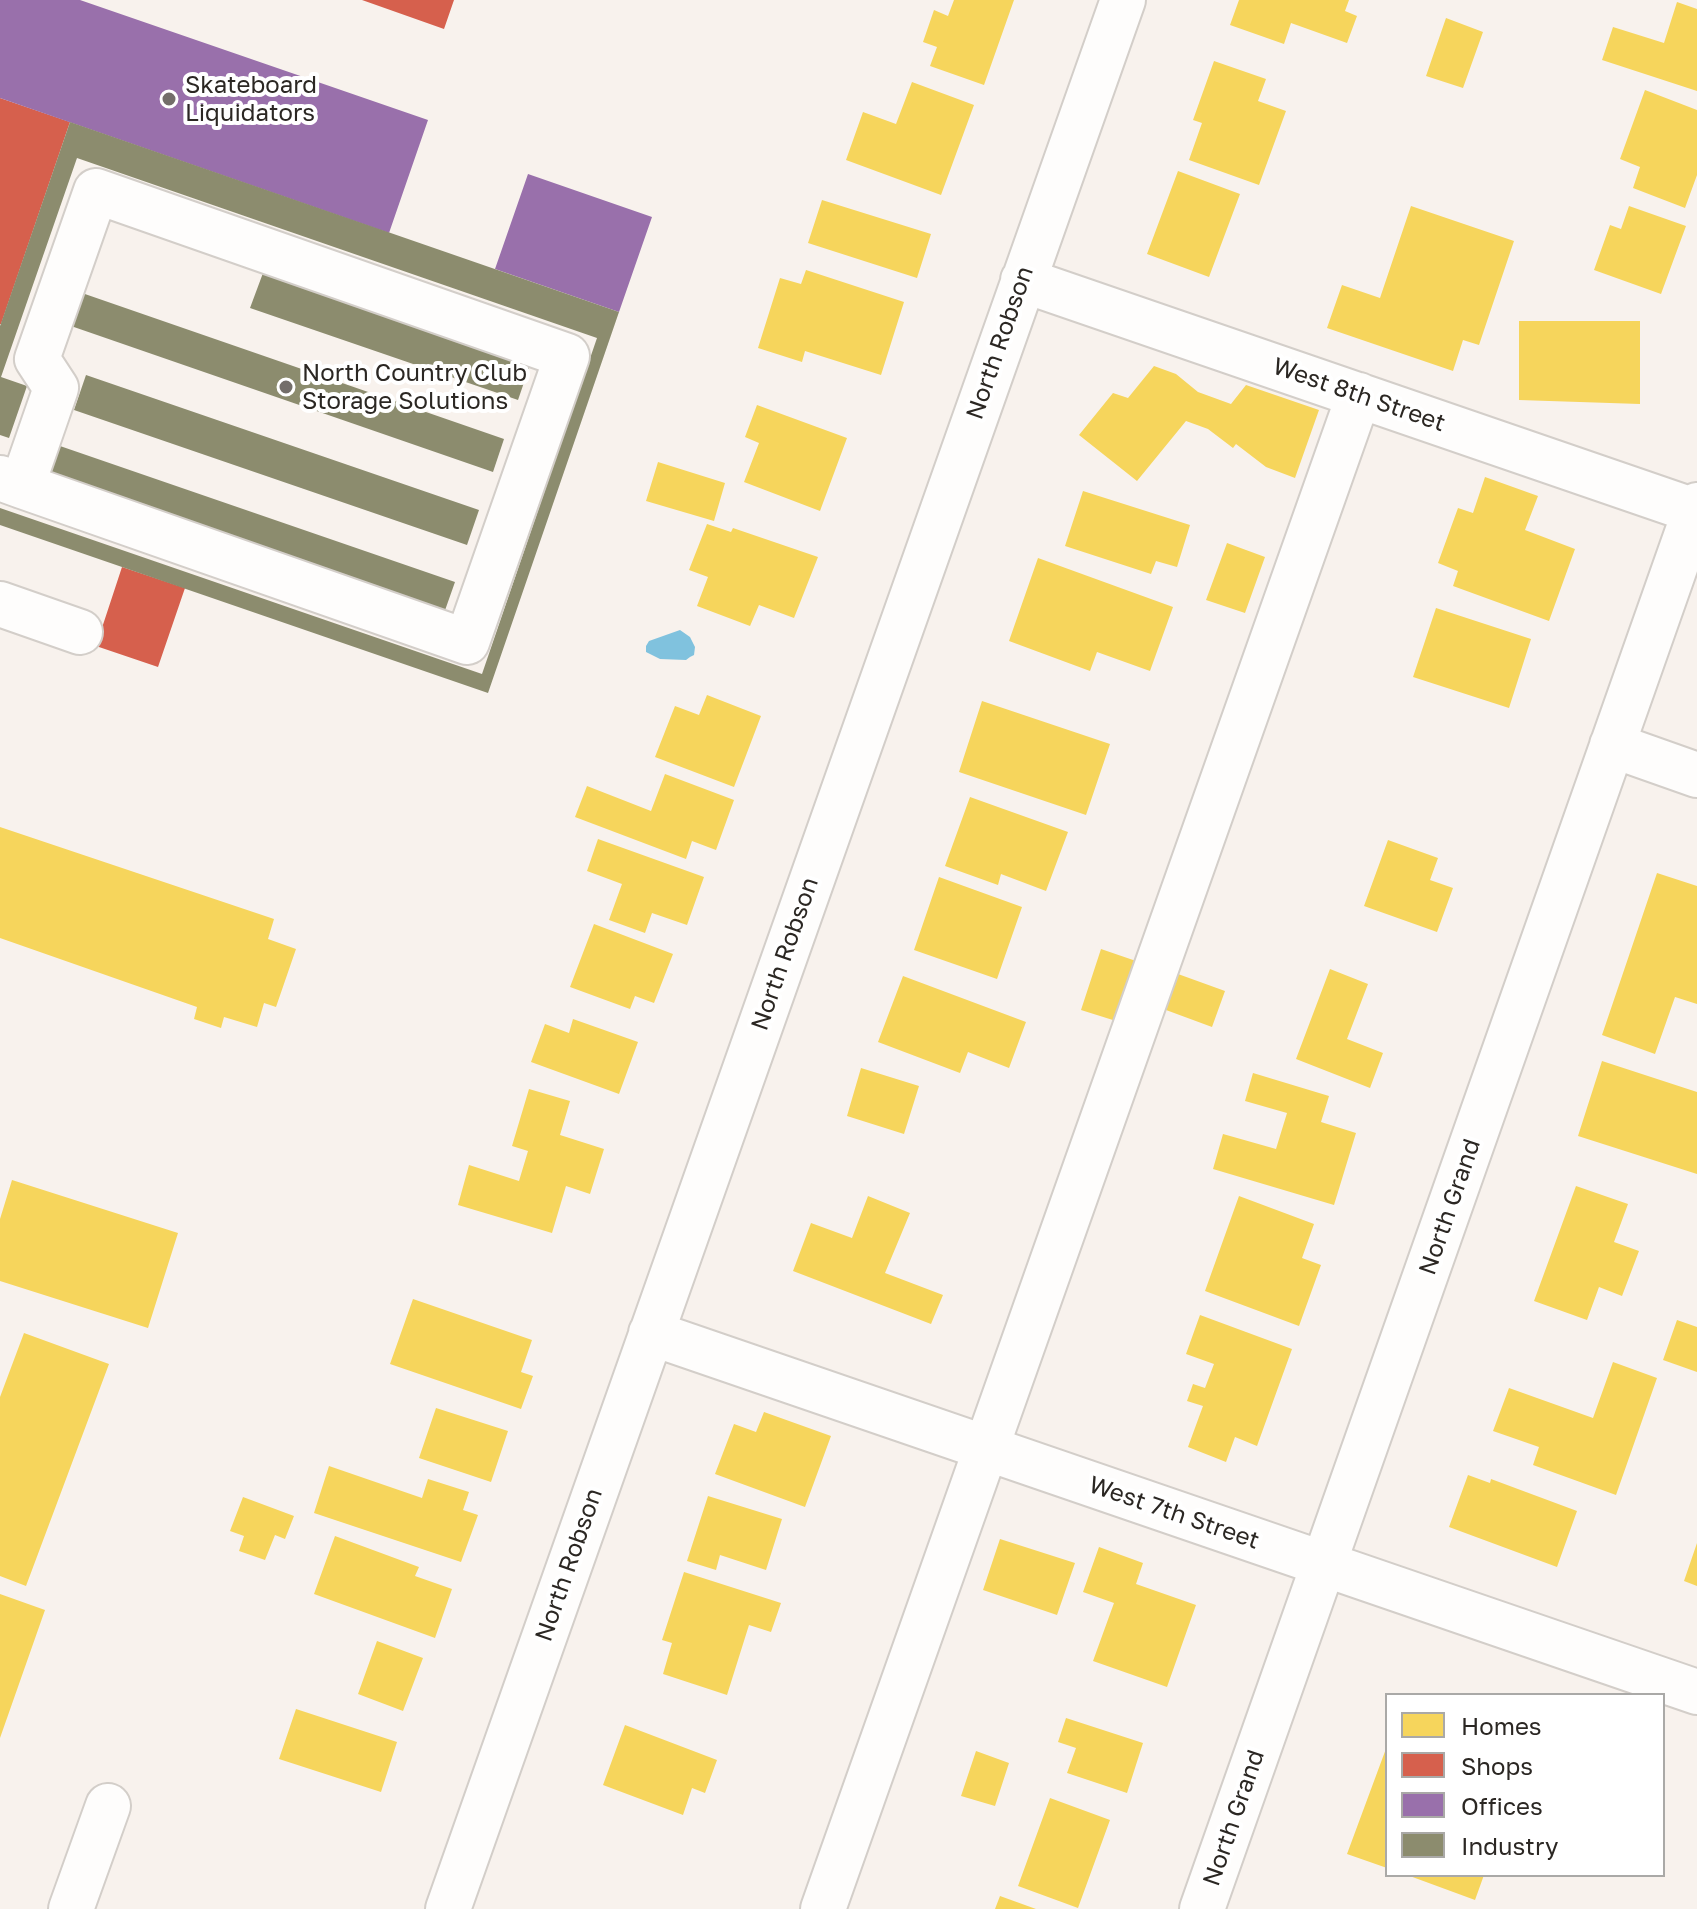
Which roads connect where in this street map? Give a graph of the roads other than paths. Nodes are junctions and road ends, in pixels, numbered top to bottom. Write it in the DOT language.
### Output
graph roads {
  1 [pos="1123,0"];
  2 [pos="1023,280"];
  3 [pos="1359,395"];
  4 [pos="11,482"];
  5 [pos="1696,508"];
  6 [pos="0,604"];
  7 [pos="80,632"];
  8 [pos="1612,745"];
  9 [pos="1697,775"];
  10 [pos="651,1333"];
  11 [pos="987,1449"];
  12 [pos="1323,1564"];
  13 [pos="1697,1692"];
  14 [pos="108,1806"];
  15 [pos="71,1909"];
  16 [pos="448,1909"];
  17 [pos="823,1909"];
  18 [pos="1202,1909"];
  1 -- 2 [label="street, North Robson"];
  2 -- 3 [label="street, West 8th Street"];
  2 -- 10 [label="street, North Robson"];
  3 -- 5 [label="street, West 8th Street"];
  3 -- 11 [label="street"];
  4 -- 4 [label="street"];
  5 -- 8 [label="street, North Grand"];
  6 -- 7 [label="street"];
  8 -- 9 [label="street"];
  8 -- 12 [label="street, North Grand"];
  10 -- 11 [label="street, West 7th Street"];
  10 -- 16 [label="street, North Robson"];
  11 -- 12 [label="street, West 7th Street"];
  11 -- 17 [label="street"];
  12 -- 13 [label="street, West 7th Street"];
  12 -- 18 [label="street, North Grand"];
  14 -- 15 [label="street"];
}
